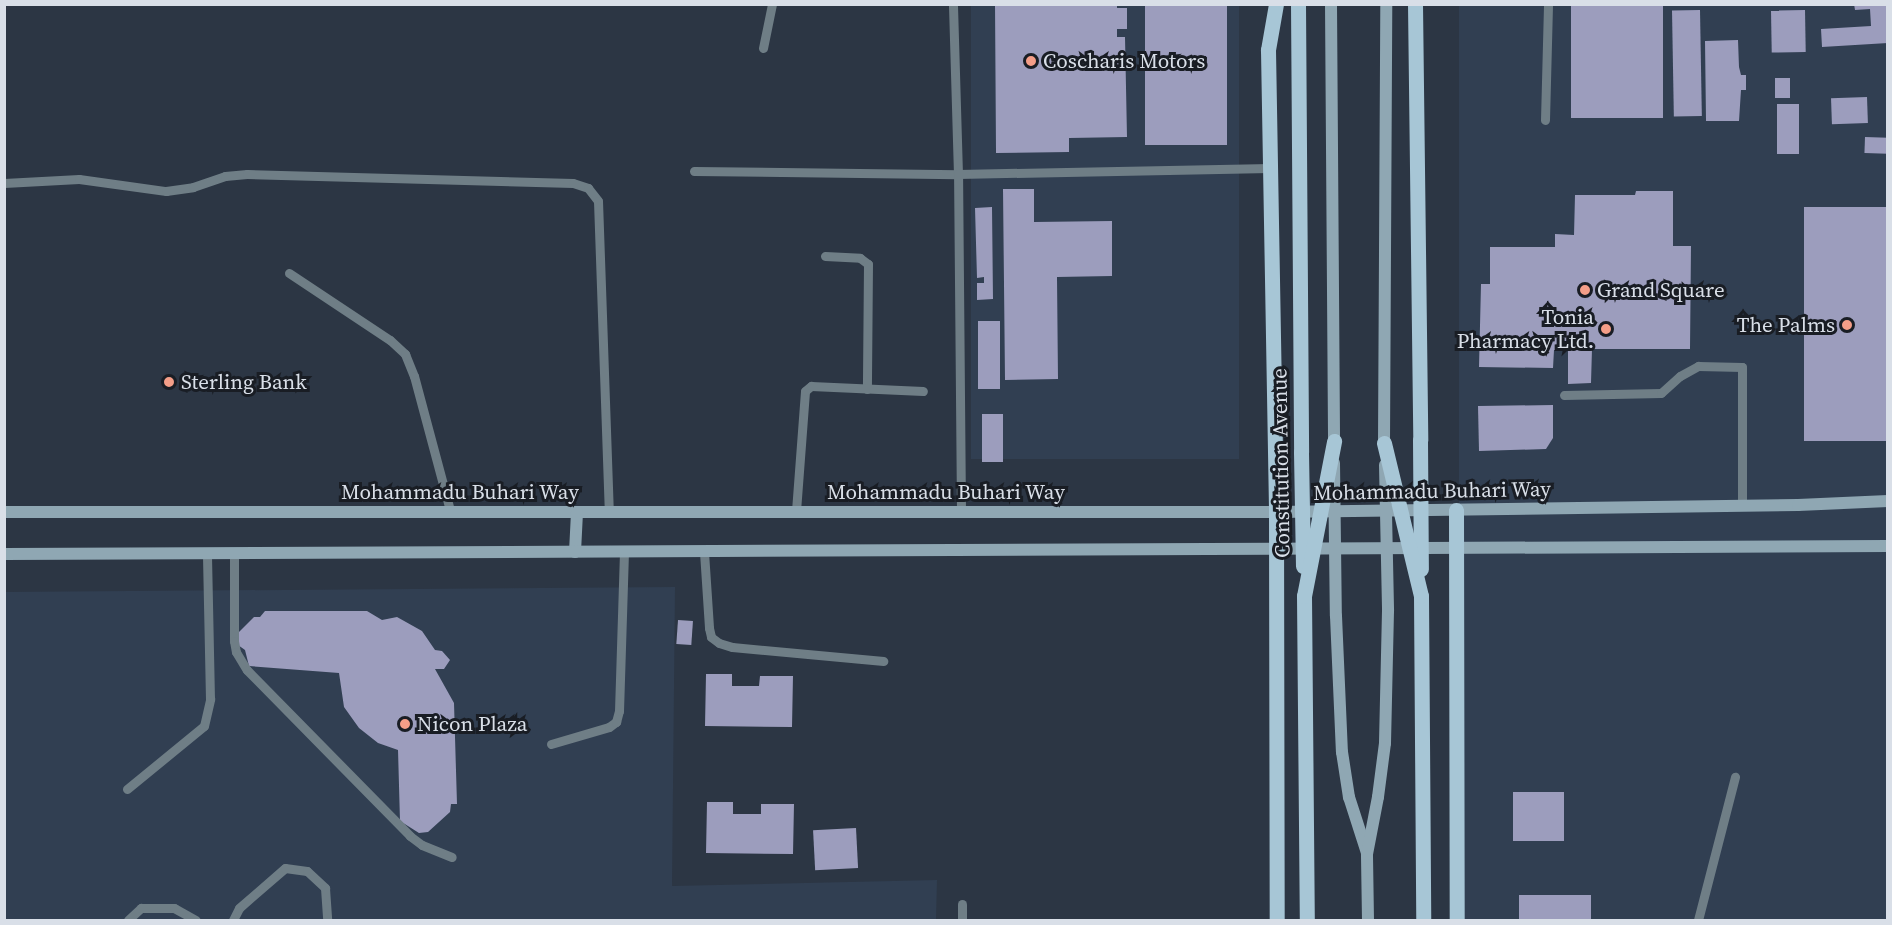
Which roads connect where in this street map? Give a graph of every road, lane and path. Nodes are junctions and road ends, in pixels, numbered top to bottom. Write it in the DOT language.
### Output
graph roads {
  1 [pos="772,4"];
  2 [pos="953,4"];
  3 [pos="1276,4"];
  4 [pos="1298,4"];
  5 [pos="1331,4"];
  6 [pos="1386,4"];
  7 [pos="1415,4"];
  8 [pos="1548,4"];
  9 [pos="763,48"];
  10 [pos="1545,120"];
  11 [pos="1270,168"];
  12 [pos="694,171"];
  13 [pos="958,174"];
  14 [pos="4,183"];
  15 [pos="825,256"];
  16 [pos="290,273"];
  17 [pos="867,389"];
  18 [pos="923,391"];
  19 [pos="1564,395"];
  20 [pos="1334,441"];
  21 [pos="1384,443"];
  22 [pos="1887,501"];
  23 [pos="1742,506"];
  24 [pos="450,510"];
  25 [pos="1456,510"];
  26 [pos="796,511"];
  27 [pos="4,512"];
  28 [pos="577,512"];
  29 [pos="609,512"];
  30 [pos="961,512"];
  31 [pos="1276,512"];
  32 [pos="1887,546"];
  33 [pos="1454,548"];
  34 [pos="1275,551"];
  35 [pos="575,552"];
  36 [pos="624,552"];
  37 [pos="704,552"];
  38 [pos="207,553"];
  39 [pos="234,553"];
  40 [pos="4,554"];
  41 [pos="1304,596"];
  42 [pos="1421,596"];
  43 [pos="883,661"];
  44 [pos="551,744"];
  45 [pos="1735,777"];
  46 [pos="127,789"];
  47 [pos="1368,854"];
  48 [pos="452,857"];
  49 [pos="962,904"];
  50 [pos="128,921"];
  51 [pos="196,921"];
  52 [pos="233,921"];
  53 [pos="327,921"];
  54 [pos="962,921"];
  55 [pos="1277,921"];
  56 [pos="1307,921"];
  57 [pos="1368,921"];
  58 [pos="1423,921"];
  59 [pos="1457,921"];
  60 [pos="1698,921"];
  1 -- 9 [label="lane"];
  2 -- 13 [label="lane"];
  3 -- 11 [label="main road"];
  4 -- 41 [label="main road, Constitution Avenue, bridge"];
  5 -- 20 [label="main road"];
  6 -- 21 [label="main road"];
  7 -- 42 [label="main road, bridge"];
  8 -- 10 [label="lane"];
  11 -- 13 [label="lane"];
  11 -- 31 [label="main road"];
  12 -- 13 [label="lane"];
  13 -- 30 [label="lane"];
  14 -- 29 [label="lane"];
  15 -- 17 [label="lane"];
  16 -- 24 [label="lane"];
  17 -- 18 [label="lane"];
  17 -- 26 [label="lane"];
  19 -- 23 [label="lane"];
  20 -- 41 [label="main road, bridge"];
  20 -- 47 [label="main road, bridge"];
  21 -- 42 [label="main road, bridge"];
  21 -- 47 [label="main road, bridge"];
  22 -- 23 [label="main road, Mohammadu Buhari Way"];
  23 -- 25 [label="main road, Mohammadu Buhari Way"];
  24 -- 27 [label="main road, Mohammadu Buhari Way"];
  24 -- 28 [label="main road, Mohammadu Buhari Way"];
  25 -- 31 [label="main road, Mohammadu Buhari Way"];
  25 -- 33 [label="main road"];
  26 -- 29 [label="main road, Mohammadu Buhari Way"];
  26 -- 30 [label="main road, Mohammadu Buhari Way"];
  28 -- 29 [label="main road, Mohammadu Buhari Way"];
  28 -- 35 [label="main road"];
  30 -- 31 [label="main road, Mohammadu Buhari Way"];
  31 -- 34 [label="main road"];
  32 -- 33 [label="main road"];
  33 -- 34 [label="main road"];
  33 -- 59 [label="main road"];
  34 -- 37 [label="main road"];
  34 -- 55 [label="main road"];
  35 -- 36 [label="main road"];
  35 -- 39 [label="main road"];
  36 -- 37 [label="main road"];
  36 -- 44 [label="lane"];
  37 -- 43 [label="lane"];
  38 -- 39 [label="main road"];
  38 -- 40 [label="main road"];
  38 -- 46 [label="lane"];
  39 -- 48 [label="lane"];
  41 -- 56 [label="main road, Constitution Avenue"];
  42 -- 58 [label="main road"];
  45 -- 60 [label="lane"];
  47 -- 57 [label="main road"];
  49 -- 54 [label="lane"];
  50 -- 51 [label="lane"];
  52 -- 53 [label="lane"];
}
